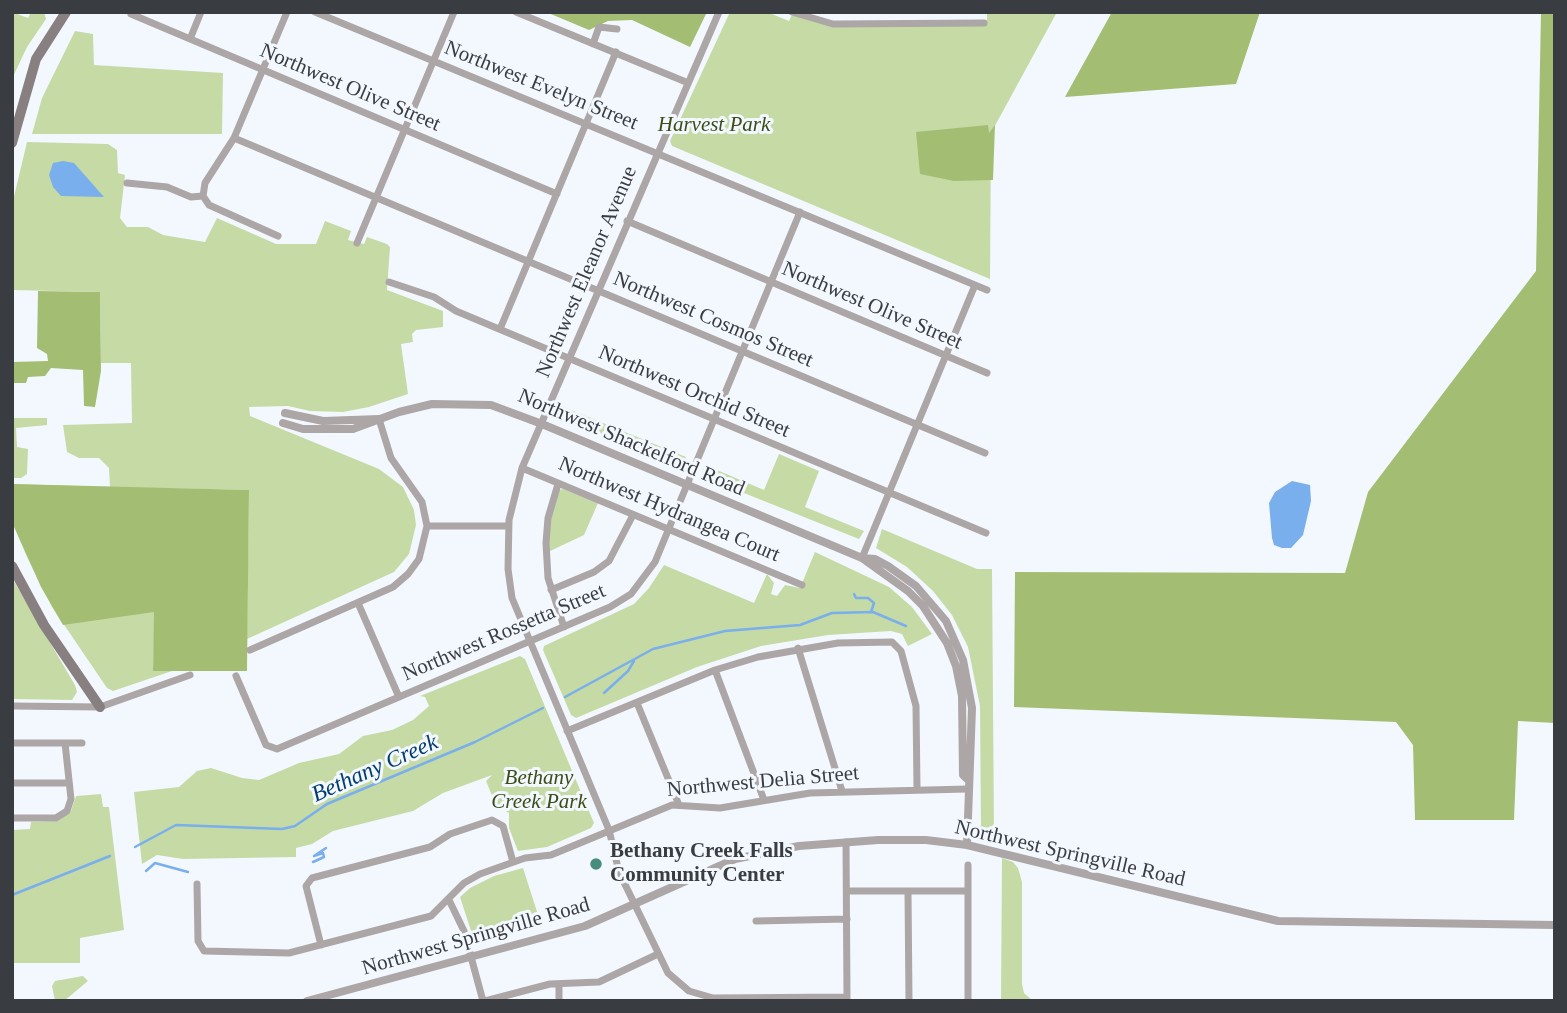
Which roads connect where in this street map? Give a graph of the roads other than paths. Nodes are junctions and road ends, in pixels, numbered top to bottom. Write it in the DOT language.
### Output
graph roads {
  1 [pos="66,12"];
  2 [pos="201,12"];
  3 [pos="287,12"];
  4 [pos="315,12"];
  5 [pos="454,12"];
  6 [pos="516,12"];
  7 [pos="719,12"];
  8 [pos="792,12"];
  9 [pos="870,12"];
  10 [pos="946,12"];
  11 [pos="131,14"];
  12 [pos="946,23"];
  13 [pos="984,23"];
  14 [pos="870,24"];
  15 [pos="617,29"];
  16 [pos="190,39"];
  17 [pos="593,44"];
  18 [pos="616,52"];
  19 [pos="433,62"];
  20 [pos="262,70"];
  21 [pos="686,82"];
  22 [pos="587,122"];
  23 [pos="405,130"];
  24 [pos="234,138"];
  25 [pos="12,143"];
  26 [pos="657,151"];
  27 [pos="127,183"];
  28 [pos="556,194"];
  29 [pos="202,196"];
  30 [pos="376,198"];
  31 [pos="800,212"];
  32 [pos="627,221"];
  33 [pos="278,236"];
  34 [pos="357,243"];
  35 [pos="528,262"];
  36 [pos="389,282"];
  37 [pos="771,283"];
  38 [pos="975,285"];
  39 [pos="987,290"];
  40 [pos="598,291"];
  41 [pos="500,329"];
  42 [pos="743,351"];
  43 [pos="947,356"];
  44 [pos="569,358"];
  45 [pos="987,373"];
  46 [pos="285,414"];
  47 [pos="379,419"];
  48 [pos="715,419"];
  49 [pos="283,424"];
  50 [pos="542,424"];
  51 [pos="918,425"];
  52 [pos="985,453"];
  53 [pos="522,468"];
  54 [pos="558,484"];
  55 [pos="687,485"];
  56 [pos="890,493"];
  57 [pos="633,515"];
  58 [pos="427,526"];
  59 [pos="508,526"];
  60 [pos="668,530"];
  61 [pos="986,533"];
  62 [pos="862,558"];
  63 [pos="12,566"];
  64 [pos="802,585"];
  65 [pos="551,590"];
  66 [pos="358,603"];
  67 [pos="564,627"];
  68 [pos="529,642"];
  69 [pos="798,649"];
  70 [pos="250,650"];
  71 [pos="715,670"];
  72 [pos="190,675"];
  73 [pos="236,676"];
  74 [pos="399,697"];
  75 [pos="637,703"];
  76 [pos="12,706"];
  77 [pos="100,707"];
  78 [pos="567,732"];
  79 [pos="12,743"];
  80 [pos="65,743"];
  81 [pos="82,743"];
  82 [pos="12,783"];
  83 [pos="69,783"];
  84 [pos="967,784"];
  85 [pos="917,789"];
  86 [pos="842,791"];
  87 [pos="765,800"];
  88 [pos="679,804"];
  89 [pos="12,818"];
  90 [pos="609,831"];
  91 [pos="846,842"];
  92 [pos="967,845"];
  93 [pos="513,862"];
  94 [pos="968,865"];
  95 [pos="197,884"];
  96 [pos="846,891"];
  97 [pos="968,891"];
  98 [pos="908,892"];
  99 [pos="449,900"];
  100 [pos="635,905"];
  101 [pos="847,919"];
  102 [pos="756,921"];
  103 [pos="1555,925"];
  104 [pos="321,945"];
  105 [pos="658,954"];
  106 [pos="472,957"];
  107 [pos="559,984"];
  108 [pos="697,998"];
  109 [pos="763,999"];
  110 [pos="847,999"];
  111 [pos="307,1001"];
  112 [pos="484,1001"];
  113 [pos="559,1001"];
  114 [pos="909,1001"];
  115 [pos="968,1001"];
  1 -- 25 [label="main road"];
  2 -- 16 [label="street"];
  3 -- 20 [label="street"];
  4 -- 19 [label="street, Northwest Evelyn Street"];
  5 -- 19 [label="street"];
  6 -- 17 [label="street"];
  7 -- 21 [label="street, Northwest Eleanor Avenue"];
  8 -- 14 [label="street"];
  9 -- 14 [label="street"];
  10 -- 12 [label="street"];
  11 -- 16 [label="street, Northwest Olive Street"];
  12 -- 13 [label="street"];
  12 -- 14 [label="street"];
  15 -- 17 [label="street"];
  16 -- 20 [label="street, Northwest Olive Street"];
  17 -- 18 [label="street"];
  18 -- 21 [label="street"];
  18 -- 22 [label="street"];
  19 -- 22 [label="street, Northwest Evelyn Street"];
  19 -- 23 [label="street"];
  20 -- 23 [label="street, Northwest Olive Street"];
  20 -- 24 [label="street"];
  21 -- 26 [label="street, Northwest Eleanor Avenue"];
  22 -- 26 [label="street, Northwest Evelyn Street"];
  22 -- 28 [label="street"];
  23 -- 28 [label="street, Northwest Olive Street"];
  23 -- 30 [label="street"];
  24 -- 29 [label="street"];
  24 -- 30 [label="street, Northwest Cosmos Street"];
  26 -- 31 [label="street, Northwest Evelyn Street"];
  26 -- 32 [label="street, Northwest Eleanor Avenue"];
  27 -- 29 [label="street"];
  28 -- 35 [label="street"];
  29 -- 33 [label="street"];
  30 -- 34 [label="street"];
  30 -- 35 [label="street, Northwest Cosmos Street"];
  31 -- 37 [label="street, Northwest Rossetta Street"];
  31 -- 38 [label="street, Northwest Evelyn Street"];
  32 -- 37 [label="street, Northwest Olive Street"];
  32 -- 40 [label="street, Northwest Eleanor Avenue"];
  35 -- 40 [label="street, Northwest Cosmos Street"];
  35 -- 41 [label="street"];
  36 -- 41 [label="street, Northwest Orchid Street"];
  37 -- 42 [label="street, Northwest Rossetta Street"];
  37 -- 43 [label="street, Northwest Olive Street"];
  38 -- 39 [label="street, Northwest Evelyn Street"];
  38 -- 43 [label="street"];
  40 -- 42 [label="street, Northwest Cosmos Street"];
  40 -- 44 [label="street, Northwest Eleanor Avenue"];
  41 -- 44 [label="street, Northwest Orchid Street"];
  42 -- 48 [label="street, Northwest Rossetta Street"];
  42 -- 51 [label="street, Northwest Cosmos Street"];
  43 -- 45 [label="street, Northwest Olive Street"];
  43 -- 51 [label="street"];
  44 -- 48 [label="street, Northwest Orchid Street"];
  44 -- 50 [label="street, Northwest Eleanor Avenue"];
  46 -- 47 [label="street, Northwest Shackelford Road"];
  47 -- 49 [label="street, Northwest Shackelford Road"];
  47 -- 50 [label="street, Northwest Shackelford Road"];
  47 -- 58 [label="street"];
  48 -- 55 [label="street, Northwest Rossetta Street"];
  48 -- 56 [label="street, Northwest Orchid Street"];
  50 -- 53 [label="street, Northwest Eleanor Avenue"];
  50 -- 55 [label="street, Northwest Shackelford Road"];
  51 -- 52 [label="street, Northwest Cosmos Street"];
  51 -- 56 [label="street"];
  53 -- 54 [label="street, Northwest Hydrangea Court"];
  53 -- 59 [label="street, Northwest Eleanor Avenue"];
  54 -- 57 [label="street, Northwest Hydrangea Court"];
  54 -- 65 [label="street"];
  55 -- 60 [label="street, Northwest Rossetta Street"];
  55 -- 62 [label="street, Northwest Shackelford Road"];
  56 -- 61 [label="street, Northwest Orchid Street"];
  56 -- 62 [label="street"];
  57 -- 60 [label="street, Northwest Hydrangea Court"];
  57 -- 65 [label="street"];
  58 -- 59 [label="street"];
  58 -- 66 [label="street"];
  59 -- 68 [label="street, Northwest Eleanor Avenue"];
  60 -- 64 [label="street, Northwest Hydrangea Court"];
  60 -- 67 [label="street, Northwest Rossetta Street"];
  62 -- 84 [label="street, Northwest Shackelford Road"];
  63 -- 77 [label="main road"];
  65 -- 67 [label="street"];
  66 -- 70 [label="street"];
  66 -- 74 [label="street"];
  67 -- 68 [label="street, Northwest Rossetta Street"];
  68 -- 74 [label="street, Northwest Rossetta Street"];
  68 -- 78 [label="street, Northwest Eleanor Avenue"];
  69 -- 71 [label="street"];
  69 -- 85 [label="street"];
  69 -- 86 [label="street"];
  71 -- 75 [label="street"];
  71 -- 87 [label="street"];
  72 -- 77 [label="street"];
  73 -- 74 [label="street, Northwest Rossetta Street"];
  75 -- 78 [label="street"];
  75 -- 88 [label="street"];
  76 -- 77 [label="street"];
  78 -- 90 [label="street, Northwest Eleanor Avenue"];
  79 -- 80 [label="street"];
  80 -- 81 [label="street"];
  80 -- 83 [label="street"];
  82 -- 83 [label="street"];
  83 -- 89 [label="street"];
  84 -- 85 [label="street, Northwest Delia Street"];
  84 -- 92 [label="street, Northwest Shackelford Road"];
  85 -- 86 [label="street, Northwest Delia Street"];
  86 -- 87 [label="street, Northwest Delia Street"];
  87 -- 88 [label="street, Northwest Delia Street"];
  88 -- 90 [label="street, Northwest Delia Street"];
  90 -- 93 [label="street, Northwest Delia Street"];
  90 -- 100 [label="street, Northwest Eleanor Avenue"];
  91 -- 92 [label="street, Northwest Springville Road"];
  91 -- 96 [label="street"];
  91 -- 100 [label="street, Northwest Springville Road"];
  92 -- 103 [label="street, Northwest Springville Road"];
  93 -- 99 [label="street, Northwest Delia Street"];
  93 -- 104 [label="street"];
  94 -- 97 [label="street"];
  95 -- 104 [label="street, Northwest Delia Street"];
  96 -- 98 [label="street"];
  96 -- 101 [label="street"];
  97 -- 98 [label="street"];
  97 -- 115 [label="street"];
  98 -- 114 [label="street"];
  99 -- 104 [label="street, Northwest Delia Street"];
  99 -- 106 [label="street"];
  100 -- 105 [label="street, Northwest Eleanor Avenue"];
  100 -- 106 [label="street, Northwest Springville Road"];
  101 -- 102 [label="street"];
  101 -- 110 [label="street"];
  105 -- 107 [label="street"];
  105 -- 108 [label="street, Northwest Eleanor Avenue"];
  106 -- 111 [label="street, Northwest Springville Road"];
  106 -- 112 [label="street"];
  107 -- 112 [label="street"];
  107 -- 113 [label="street"];
  108 -- 109 [label="street"];
  109 -- 110 [label="street"];
}
